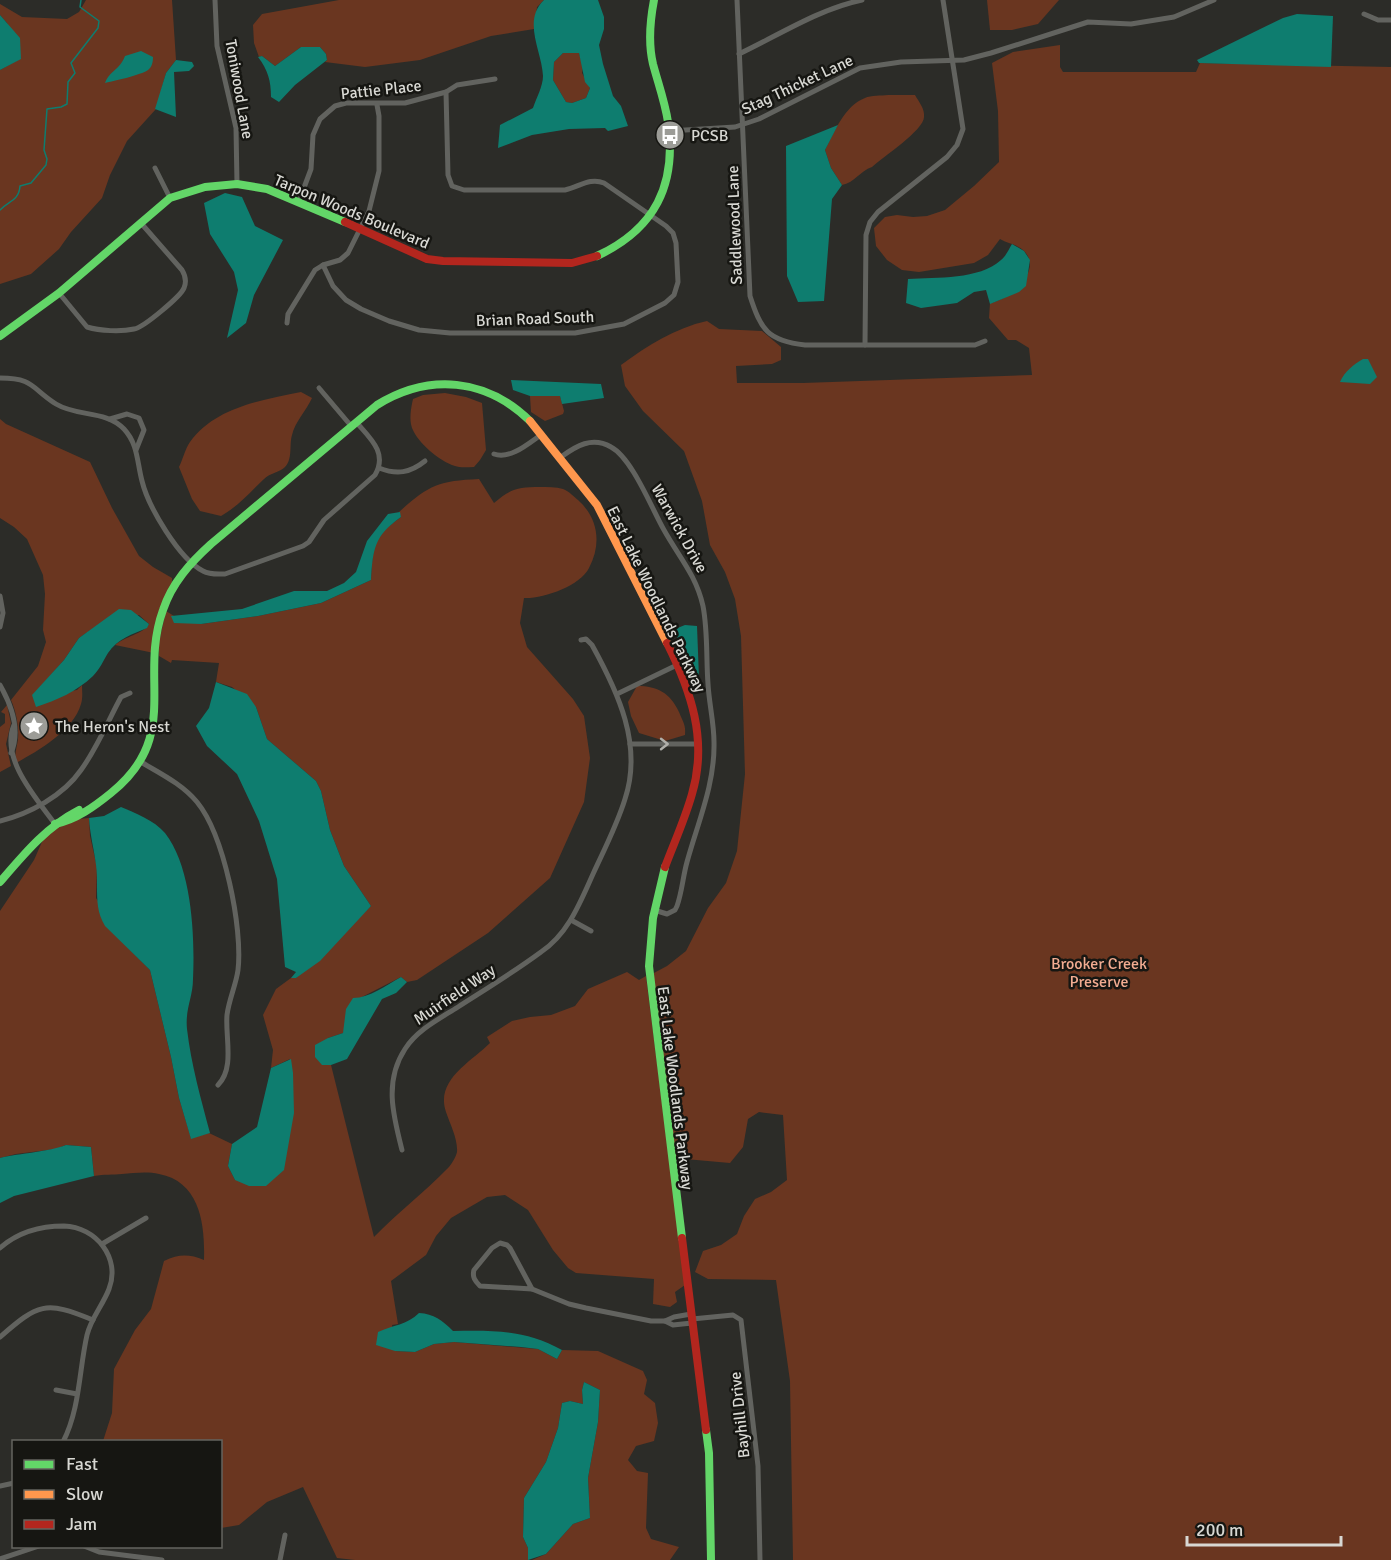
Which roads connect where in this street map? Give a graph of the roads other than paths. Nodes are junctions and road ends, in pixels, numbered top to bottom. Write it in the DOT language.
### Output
graph roads {
  1 [pos="215,0"];
  2 [pos="654,0"];
  3 [pos="737,0"];
  4 [pos="862,0"];
  5 [pos="943,0"];
  6 [pos="1214,0"];
  7 [pos="1364,14"];
  8 [pos="1391,20"];
  9 [pos="740,54"];
  10 [pos="953,60"];
  11 [pos="495,80"];
  12 [pos="446,92"];
  13 [pos="377,105"];
  14 [pos="743,124"];
  15 [pos="669,130"];
  16 [pos="155,168"];
  17 [pos="237,184"];
  18 [pos="170,198"];
  19 [pos="299,201"];
  20 [pos="652,215"];
  21 [pos="140,222"];
  22 [pos="360,230"];
  23 [pos="323,265"];
  24 [pos="59,293"];
  25 [pos="287,323"];
  26 [pos="0,336"];
  27 [pos="985,341"];
  28 [pos="865,345"];
  29 [pos="0,378"];
  30 [pos="318,388"];
  31 [pos="110,419"];
  32 [pos="354,425"];
  33 [pos="542,434"];
  34 [pos="136,450"];
  35 [pos="494,454"];
  36 [pos="561,457"];
  37 [pos="425,461"];
  38 [pos="379,468"];
  39 [pos="191,562"];
  40 [pos="0,596"];
  41 [pos="0,627"];
  42 [pos="581,639"];
  43 [pos="677,665"];
  44 [pos="0,685"];
  45 [pos="130,693"];
  46 [pos="617,694"];
  47 [pos="630,744"];
  48 [pos="698,744"];
  49 [pos="141,762"];
  50 [pos="41,804"];
  51 [pos="0,821"];
  52 [pos="55,824"];
  53 [pos="0,882"];
  54 [pos="654,910"];
  55 [pos="571,920"];
  56 [pos="591,931"];
  57 [pos="218,1085"];
  58 [pos="402,1150"];
  59 [pos="147,1218"];
  60 [pos="102,1244"];
  61 [pos="0,1248"];
  62 [pos="532,1289"];
  63 [pos="692,1319"];
  64 [pos="93,1320"];
  65 [pos="0,1337"];
  66 [pos="56,1390"];
  67 [pos="77,1394"];
  68 [pos="64,1440"];
  69 [pos="285,1535"];
  70 [pos="33,1548"];
  71 [pos="89,1548"];
  72 [pos="0,1559"];
  73 [pos="162,1560"];
  74 [pos="280,1560"];
  75 [pos="711,1560"];
  76 [pos="760,1560"];
  1 -- 17 [label="street, Toniwood Lane"];
  2 -- 15 [label="street, Tarpon Woods Boulevard"];
  3 -- 9 [label="street, Saddlewood Lane"];
  4 -- 9 [label="street"];
  5 -- 10 [label="street"];
  6 -- 10 [label="street, Stag Thicket Lane"];
  7 -- 8 [label="street"];
  9 -- 14 [label="street, Saddlewood Lane"];
  10 -- 14 [label="street, Stag Thicket Lane"];
  10 -- 28 [label="street"];
  11 -- 12 [label="street, Pattie Place"];
  12 -- 13 [label="street, Pattie Place"];
  12 -- 20 [label="street"];
  13 -- 19 [label="street, Pattie Place"];
  13 -- 22 [label="street"];
  14 -- 15 [label="street, Stag Thicket Lane"];
  14 -- 28 [label="street, Saddlewood Lane"];
  15 -- 20 [label="street, Tarpon Woods Boulevard"];
  16 -- 18 [label="street"];
  17 -- 18 [label="street, Tarpon Woods Boulevard"];
  17 -- 19 [label="street, Tarpon Woods Boulevard"];
  18 -- 21 [label="street, Tarpon Woods Boulevard"];
  19 -- 22 [label="street, Tarpon Woods Boulevard"];
  20 -- 22 [label="street, Tarpon Woods Boulevard"];
  20 -- 23 [label="street, Brian Road South"];
  21 -- 24 [label="street, Tarpon Woods Boulevard"];
  21 -- 24 [label="street"];
  22 -- 23 [label="street"];
  23 -- 25 [label="street"];
  24 -- 26 [label="street, Tarpon Woods Boulevard"];
  27 -- 28 [label="street, Saddlewood Lane"];
  29 -- 31 [label="street"];
  30 -- 32 [label="street"];
  31 -- 34 [label="street"];
  31 -- 34 [label="street"];
  32 -- 33 [label="street, East Lake Woodlands Parkway"];
  32 -- 38 [label="street"];
  32 -- 39 [label="street, East Lake Woodlands Parkway"];
  33 -- 35 [label="street"];
  33 -- 36 [label="street, East Lake Woodlands Parkway"];
  34 -- 39 [label="street"];
  36 -- 43 [label="street, East Lake Woodlands Parkway"];
  36 -- 54 [label="street, Warwick Drive"];
  37 -- 38 [label="street"];
  38 -- 39 [label="street"];
  39 -- 49 [label="street, East Lake Woodlands Parkway"];
  40 -- 41 [label="street"];
  42 -- 46 [label="street, Muirfield Way"];
  43 -- 46 [label="street"];
  43 -- 48 [label="street, East Lake Woodlands Parkway"];
  44 -- 50 [label="street"];
  45 -- 50 [label="street"];
  46 -- 47 [label="street, Muirfield Way"];
  47 -- 48 [label="street, one-way"];
  47 -- 55 [label="street, Muirfield Way"];
  48 -- 54 [label="street, East Lake Woodlands Parkway"];
  49 -- 52 [label="street, East Lake Woodlands Parkway"];
  49 -- 57 [label="street"];
  50 -- 51 [label="street"];
  50 -- 52 [label="street"];
  52 -- 53 [label="street, East Lake Woodlands Parkway"];
  54 -- 63 [label="street, East Lake Woodlands Parkway"];
  55 -- 56 [label="street"];
  55 -- 58 [label="street, Muirfield Way"];
  59 -- 60 [label="street"];
  60 -- 61 [label="street"];
  60 -- 64 [label="street"];
  62 -- 62 [label="street"];
  62 -- 63 [label="street"];
  63 -- 75 [label="street, East Lake Woodlands Parkway"];
  63 -- 76 [label="street, Bayhill Drive"];
  64 -- 65 [label="street"];
  64 -- 67 [label="street"];
  66 -- 67 [label="street"];
  67 -- 68 [label="street"];
  69 -- 74 [label="street"];
  70 -- 72 [label="street"];
  71 -- 73 [label="street"];
}
